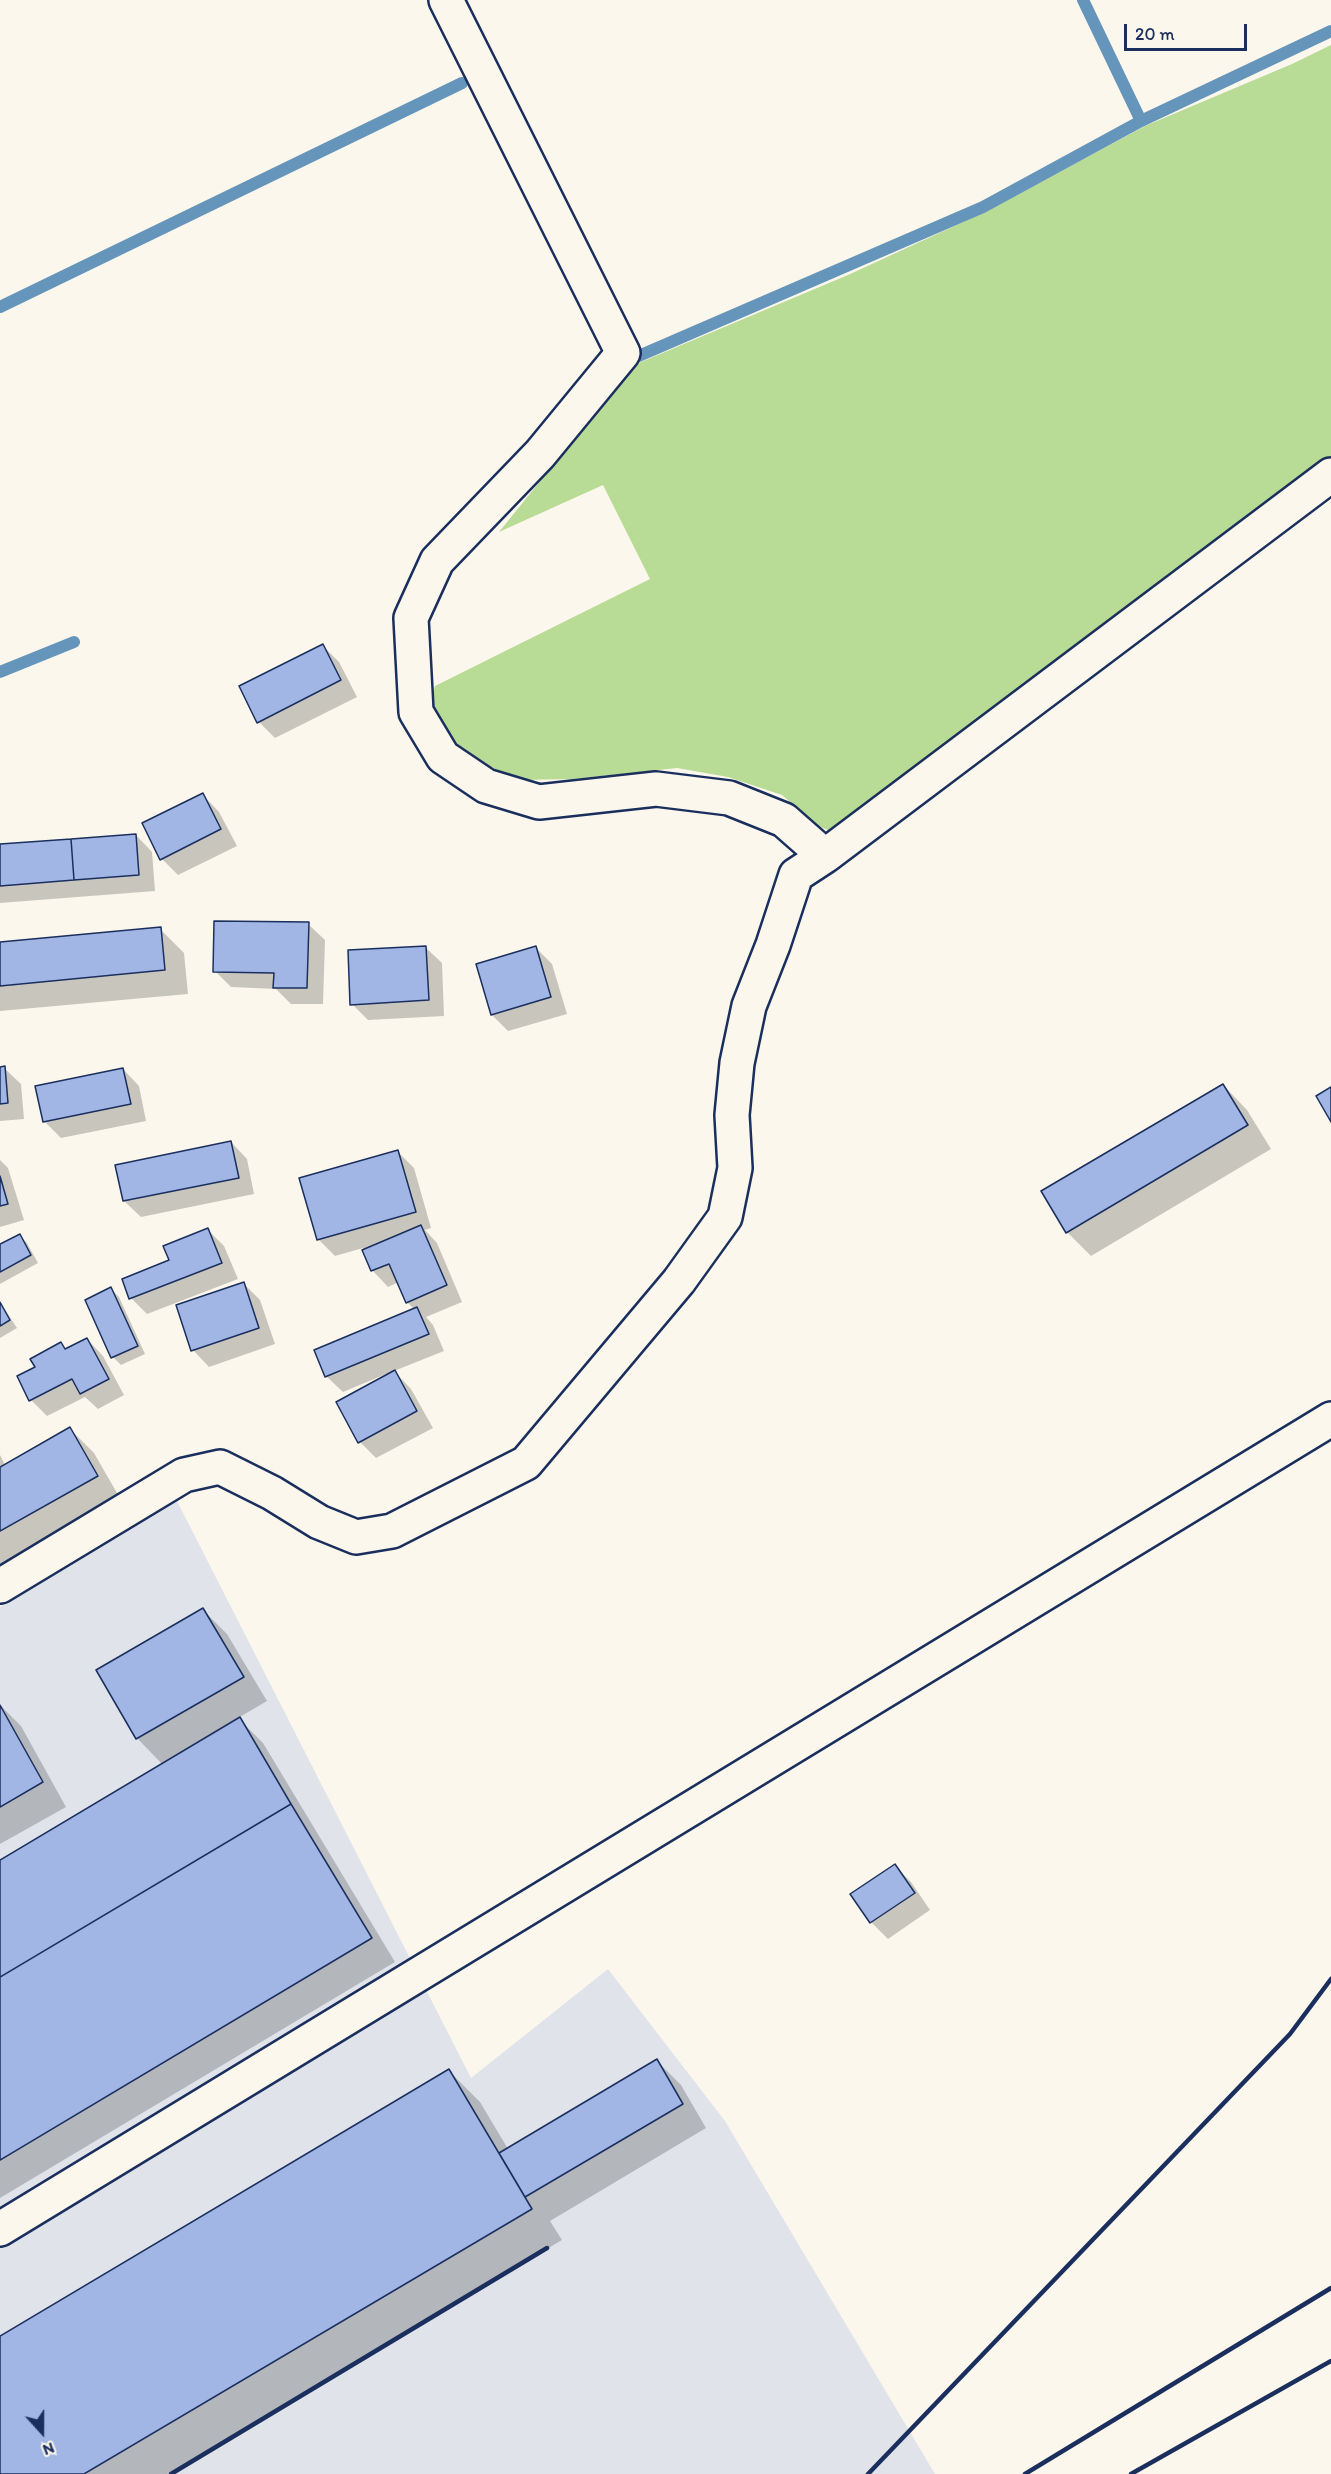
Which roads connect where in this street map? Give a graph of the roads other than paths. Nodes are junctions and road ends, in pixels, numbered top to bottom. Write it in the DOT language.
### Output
graph roads {
  1 [pos="446,0"];
  2 [pos="1331,475"];
  3 [pos="825,856"];
  4 [pos="1331,1419"];
  5 [pos="0,1586"];
  6 [pos="0,2229"];
  1 -- 3 [label="street"];
  2 -- 3 [label="street"];
  3 -- 5 [label="street"];
  4 -- 6 [label="street"];
}
